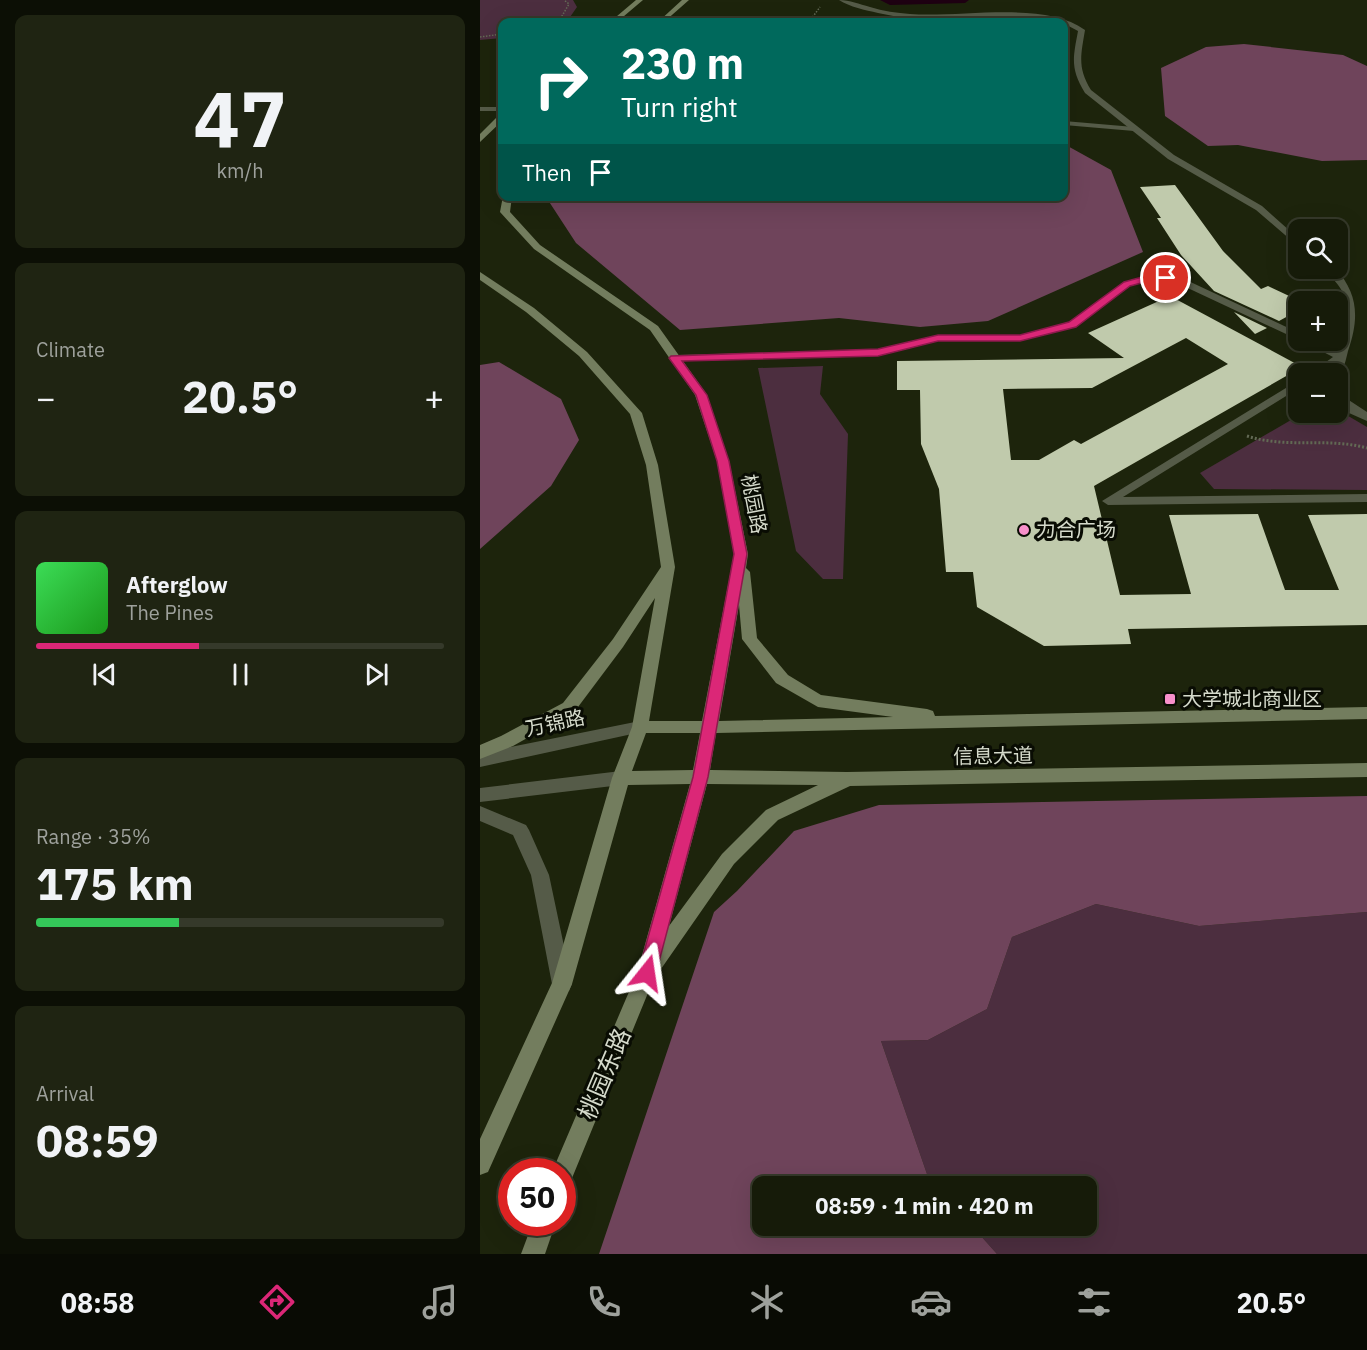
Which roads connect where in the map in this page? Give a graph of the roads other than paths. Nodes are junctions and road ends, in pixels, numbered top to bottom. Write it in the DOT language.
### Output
graph roads {
  1 [pos="640,0"];
  2 [pos="686,0"];
  3 [pos="842,0"];
  4 [pos="618,18"];
  5 [pos="666,18"];
  6 [pos="1055,18"];
  7 [pos="1068,20"];
  8 [pos="480,109"];
  9 [pos="498,109"];
  10 [pos="1109,110"];
  11 [pos="1068,117"];
  12 [pos="498,121"];
  13 [pos="1068,123"];
  14 [pos="1134,129"];
  15 [pos="480,139"];
  16 [pos="507,201"];
  17 [pos="1288,234"];
  18 [pos="480,275"];
  19 [pos="1340,279"];
  20 [pos="1288,332"];
  21 [pos="1328,351"];
  22 [pos="1341,357"];
  23 [pos="675,358"];
  24 [pos="1331,363"];
  25 [pos="1339,363"];
  26 [pos="1288,390"];
  27 [pos="1348,406"];
  28 [pos="1367,417"];
  29 [pos="1367,498"];
  30 [pos="741,554"];
  31 [pos="668,567"];
  32 [pos="1367,713"];
  33 [pos="977,721"];
  34 [pos="640,727"];
  35 [pos="710,727"];
  36 [pos="480,752"];
  37 [pos="480,760"];
  38 [pos="1367,770"];
  39 [pos="700,777"];
  40 [pos="621,778"];
  41 [pos="847,779"];
  42 [pos="480,795"];
  43 [pos="480,813"];
  44 [pos="647,973"];
  45 [pos="562,984"];
  46 [pos="569,1158"];
  47 [pos="480,1164"];
  48 [pos="540,1236"];
  49 [pos="533,1254"];
  1 -- 4 [label="main road"];
  2 -- 5 [label="main road"];
  3 -- 6 [label="street"];
  7 -- 10 [label="street"];
  8 -- 9 [label="street"];
  10 -- 11 [label="street"];
  10 -- 14 [label="street"];
  12 -- 15 [label="main road"];
  13 -- 14 [label="street"];
  14 -- 17 [label="street"];
  16 -- 23 [label="main road, 桃园路"];
  18 -- 31 [label="main road"];
  19 -- 22 [label="street"];
  20 -- 23 [label="lane"];
  21 -- 22 [label="lane"];
  22 -- 24 [label="lane"];
  22 -- 25 [label="street"];
  23 -- 30 [label="main road, 桃园路"];
  26 -- 29 [label="lane"];
  27 -- 28 [label="street"];
  30 -- 33 [label="main road"];
  30 -- 35 [label="main road, 桃园路"];
  31 -- 34 [label="main road"];
  31 -- 36 [label="main road"];
  32 -- 33 [label="main road, 信息大道"];
  33 -- 35 [label="main road, 信息大道"];
  34 -- 35 [label="main road, 信息大道"];
  34 -- 37 [label="street, 万锦路"];
  34 -- 40 [label="main road"];
  35 -- 39 [label="main road, 桃园路"];
  38 -- 41 [label="main road, 信息大道"];
  39 -- 40 [label="main road, 信息大道"];
  39 -- 41 [label="main road, 信息大道"];
  39 -- 44 [label="main road, 桃园路"];
  40 -- 42 [label="street"];
  40 -- 45 [label="main road"];
  41 -- 44 [label="main road"];
  43 -- 45 [label="street"];
  44 -- 46 [label="main road, 桃园东路"];
  45 -- 47 [label="main road"];
  48 -- 49 [label="main road"];
}
